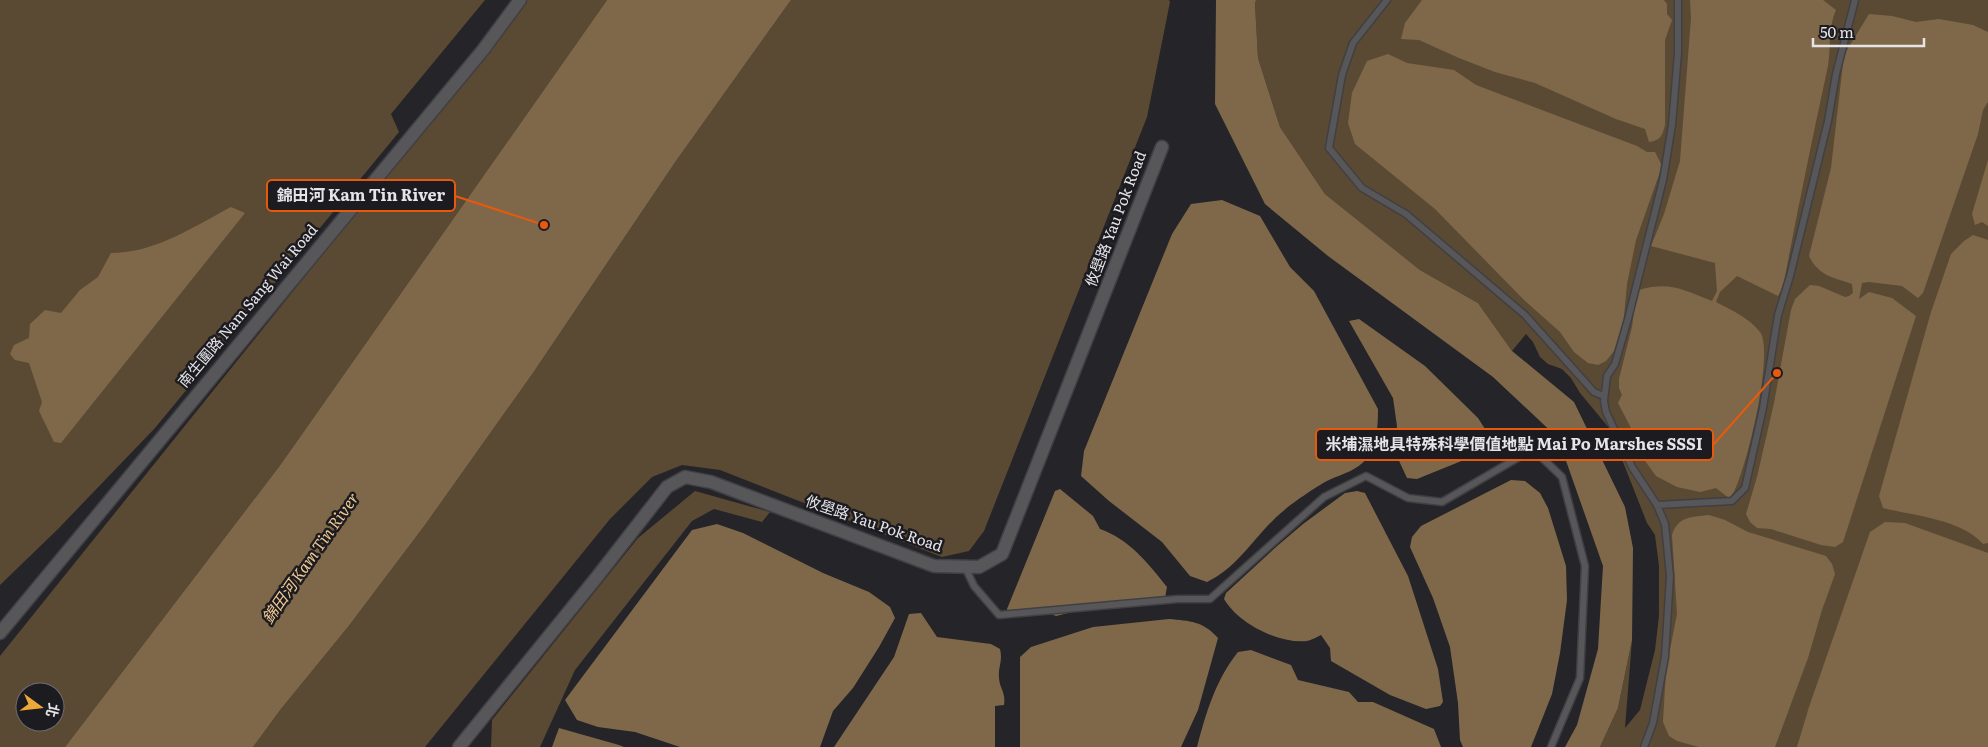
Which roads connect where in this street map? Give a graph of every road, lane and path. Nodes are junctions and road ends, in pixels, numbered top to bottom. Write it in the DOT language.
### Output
graph roads {
  1 [pos="520,0"];
  2 [pos="1387,0"];
  3 [pos="1678,0"];
  4 [pos="1855,0"];
  5 [pos="1162,147"];
  6 [pos="1604,396"];
  7 [pos="1656,505"];
  8 [pos="965,566"];
  9 [pos="0,633"];
  10 [pos="459,747"];
  11 [pos="1551,747"];
  12 [pos="1644,747"];
  1 -- 9 [label="street, 南生圍路 Nam Sang Wai Road"];
  2 -- 6 [label="lane"];
  3 -- 6 [label="lane"];
  4 -- 7 [label="lane"];
  5 -- 8 [label="street, 攸壆路 Yau Pok Road"];
  6 -- 7 [label="lane"];
  7 -- 12 [label="lane"];
  8 -- 10 [label="street, 攸壆路 Yau Pok Road"];
  8 -- 11 [label="lane"];
}
